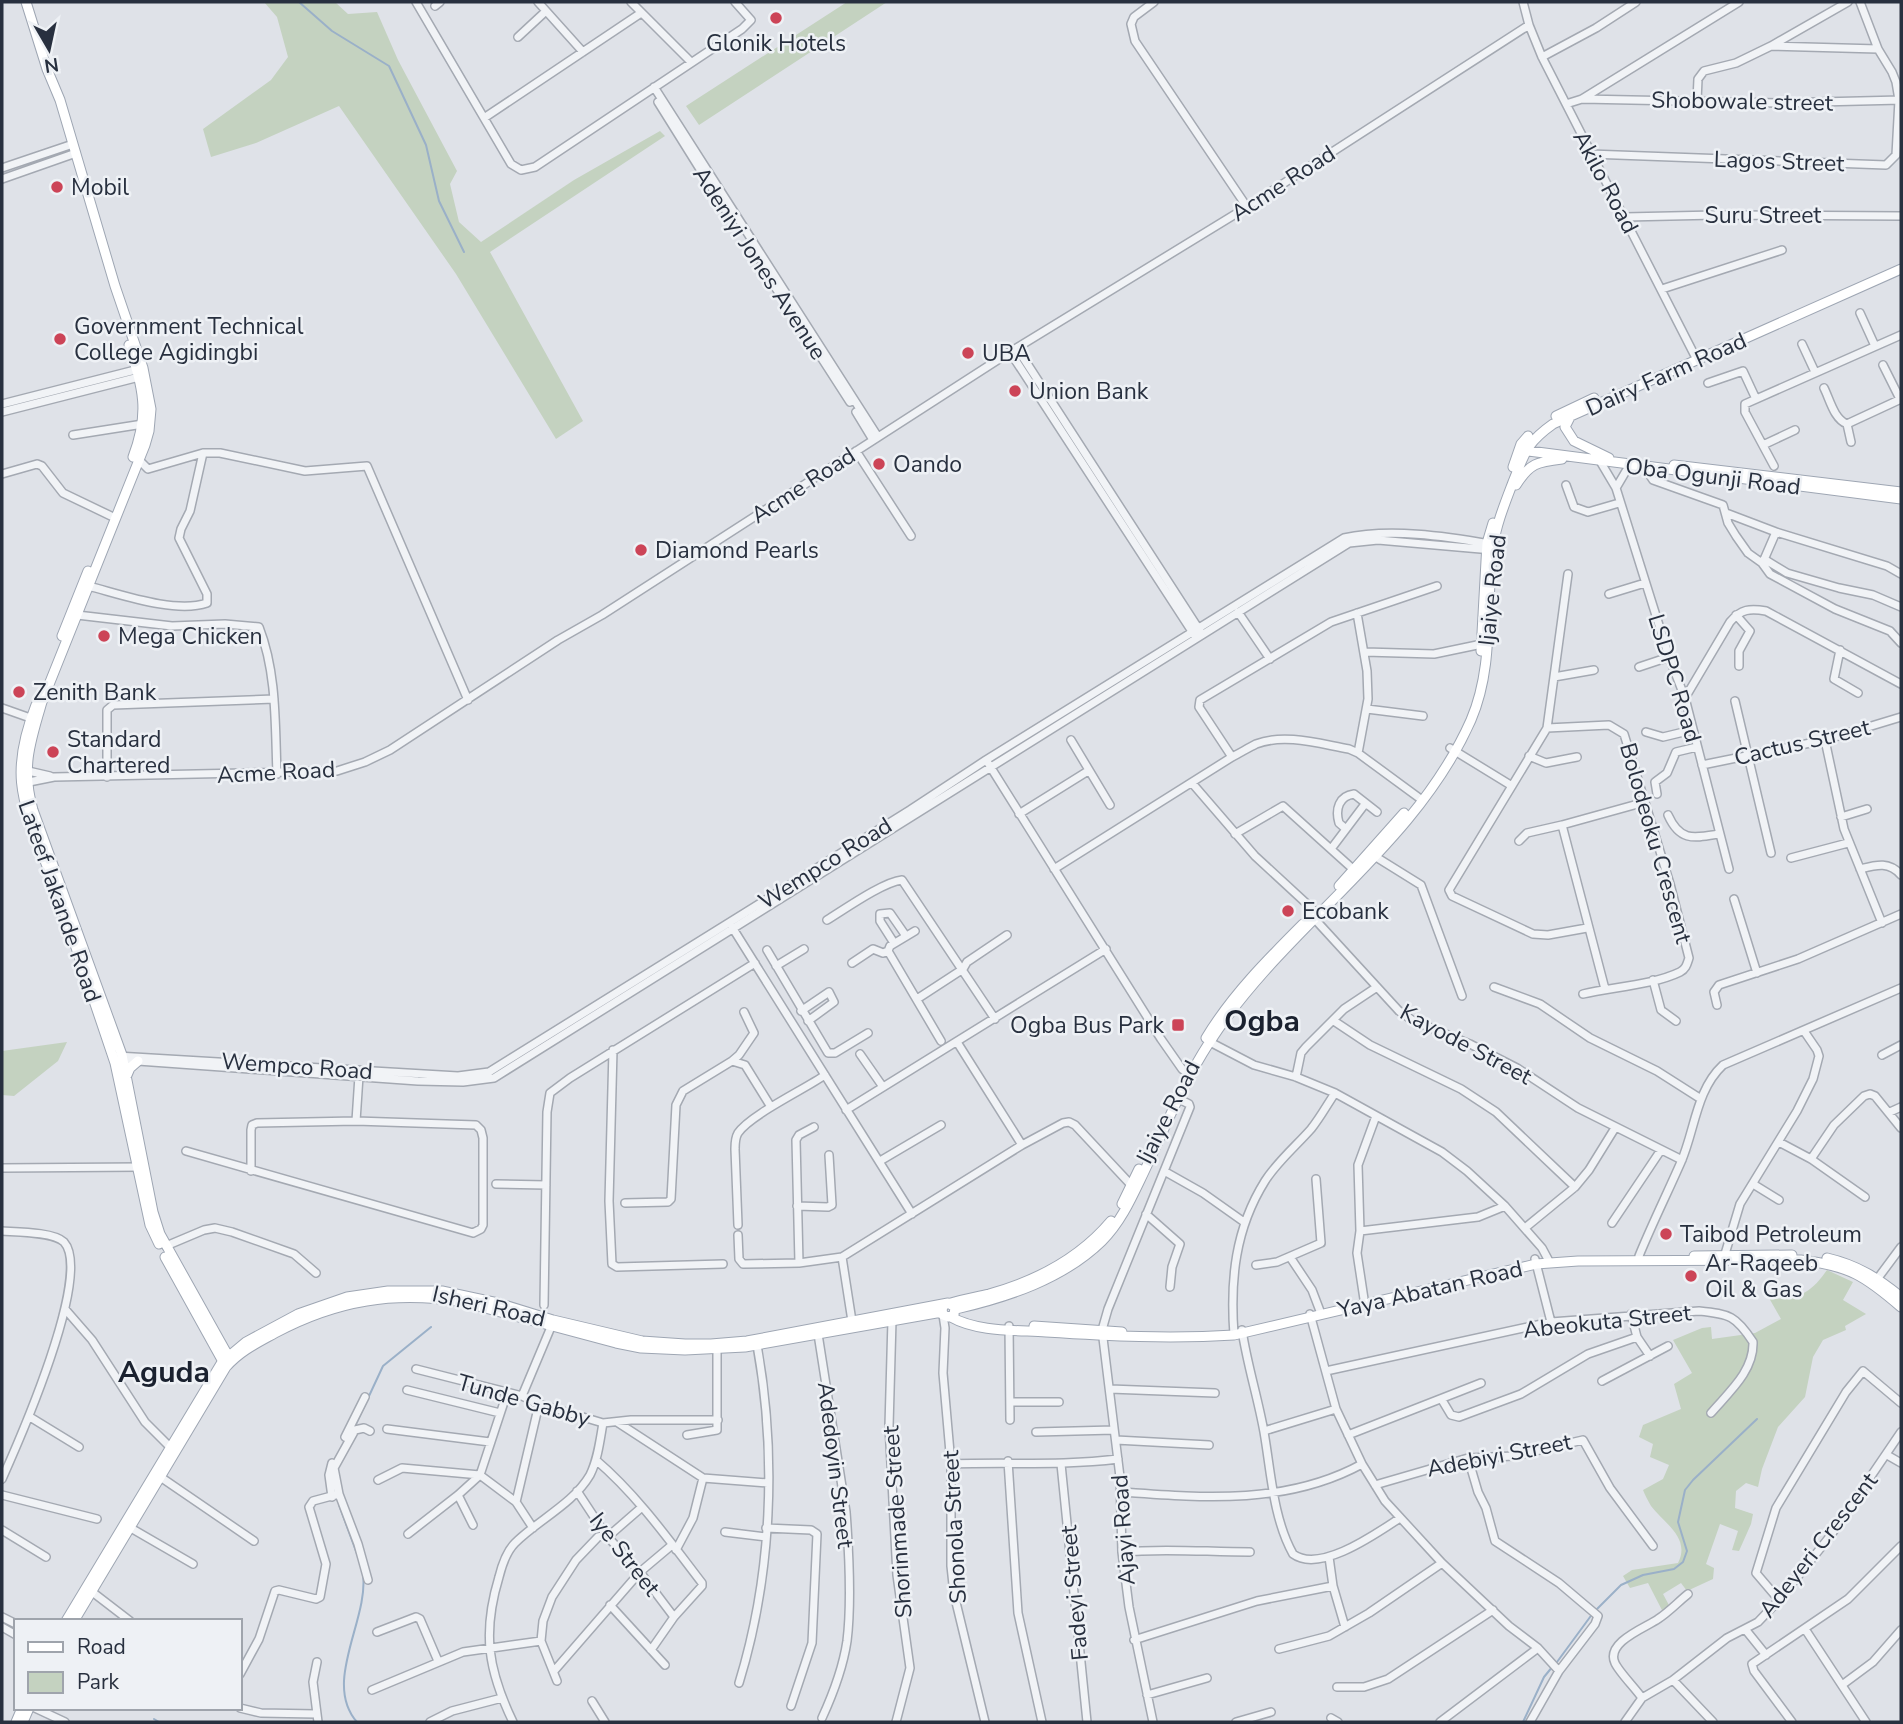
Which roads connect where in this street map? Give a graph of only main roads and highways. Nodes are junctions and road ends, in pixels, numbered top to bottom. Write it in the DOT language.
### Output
graph roads {
  1 [pos="26,2"];
  2 [pos="1901,269"];
  3 [pos="1696,358"];
  4 [pos="141,372"];
  5 [pos="1572,415"];
  6 [pos="1523,448"];
  7 [pos="1574,458"];
  8 [pos="1605,460"];
  9 [pos="1650,465"];
  10 [pos="1773,480"];
  11 [pos="1901,492"];
  12 [pos="1509,494"];
  13 [pos="1901,499"];
  14 [pos="1490,547"];
  15 [pos="34,719"];
  16 [pos="1452,750"];
  17 [pos="1420,799"];
  18 [pos="1315,915"];
  19 [pos="119,1059"];
  20 [pos="138,1061"];
  21 [pos="1189,1074"];
  22 [pos="127,1075"];
  23 [pos="141,1167"];
  24 [pos="1133,1187"];
  25 [pos="1549,1260"];
  26 [pos="1536,1261"];
  27 [pos="1901,1297"];
  28 [pos="1901,1307"];
  29 [pos="949,1311"];
  30 [pos="1310,1316"];
  31 [pos="202,1324"];
  32 [pos="641,1345"];
  33 [pos="226,1361"];
  34 [pos="209,1381"];
  35 [pos="67,1619"];
  36 [pos="75,1619"];
  1 -- 4 [label="main road, Lateef Jakande Road"];
  2 -- 3 [label="main road, Dairy Farm Road"];
  3 -- 5 [label="main road, Dairy Farm Road"];
  3 -- 6 [label="main road, Dairy Farm Road"];
  4 -- 15 [label="main road, Lateef Jakande Road"];
  4 -- 15 [label="main road, Lateef Jakande Road"];
  5 -- 6 [label="main road, Dairy Farm Road"];
  5 -- 8 [label="main road"];
  6 -- 7 [label="main road, Oba Ogunji Road"];
  6 -- 8 [label="main road, Oba Ogunji Road"];
  6 -- 12 [label="main road, Ijaiye Road"];
  6 -- 14 [label="main road, Ijaiye Road"];
  7 -- 8 [label="main road, Oba Ogunji Road"];
  7 -- 12 [label="main road"];
  8 -- 9 [label="main road, Oba Ogunji Road"];
  8 -- 9 [label="main road, Oba Ogunji Road"];
  9 -- 10 [label="main road, Oba Ogunji Road"];
  10 -- 11 [label="main road, Oba Ogunji Road"];
  10 -- 13 [label="main road, Oba Ogunji Road"];
  12 -- 14 [label="main road, Ijaiye Road"];
  14 -- 16 [label="main road, Ijaiye Road"];
  14 -- 16 [label="main road, Ijaiye Road"];
  15 -- 19 [label="main road, Lateef Jakande Road"];
  16 -- 17 [label="main road, Ijaiye Road"];
  17 -- 18 [label="main road, Ijaiye Road"];
  17 -- 18 [label="main road, Ijaiye Road"];
  18 -- 21 [label="main road, Ijaiye Road"];
  19 -- 22 [label="main road, Lateef Jakande Road"];
  19 -- 23 [label="main road, Lateef Jakande Road"];
  20 -- 22 [label="main road"];
  21 -- 24 [label="main road, Ijaiye Road"];
  21 -- 24 [label="main road, Ijaiye Road"];
  22 -- 23 [label="main road, Lateef Jakande Road"];
  23 -- 31 [label="main road, Lateef Jakande Road"];
  23 -- 33 [label="main road, Lateef Jakande Road"];
  24 -- 29 [label="main road, Isheri Road"];
  25 -- 26 [label="main road, Yaya Abatan Road"];
  25 -- 27 [label="main road, Yaya Abatan Road"];
  25 -- 28 [label="main road, Yaya Abatan Road"];
  26 -- 30 [label="main road, Yaya Abatan Road"];
  26 -- 30 [label="main road, Yaya Abatan Road"];
  29 -- 30 [label="main road, Yaya Abatan Road"];
  29 -- 32 [label="main road, Isheri Road"];
  29 -- 32 [label="main road, Isheri Road"];
  31 -- 33 [label="main road, Lateef Jakande Road"];
  31 -- 34 [label="main road"];
  32 -- 33 [label="main road, Isheri Road"];
  32 -- 33 [label="main road, Isheri Road"];
  33 -- 34 [label="main road, Isheri Road"];
  33 -- 36 [label="main road, Isheri Road"];
  34 -- 35 [label="main road, Isheri Road"];
}
